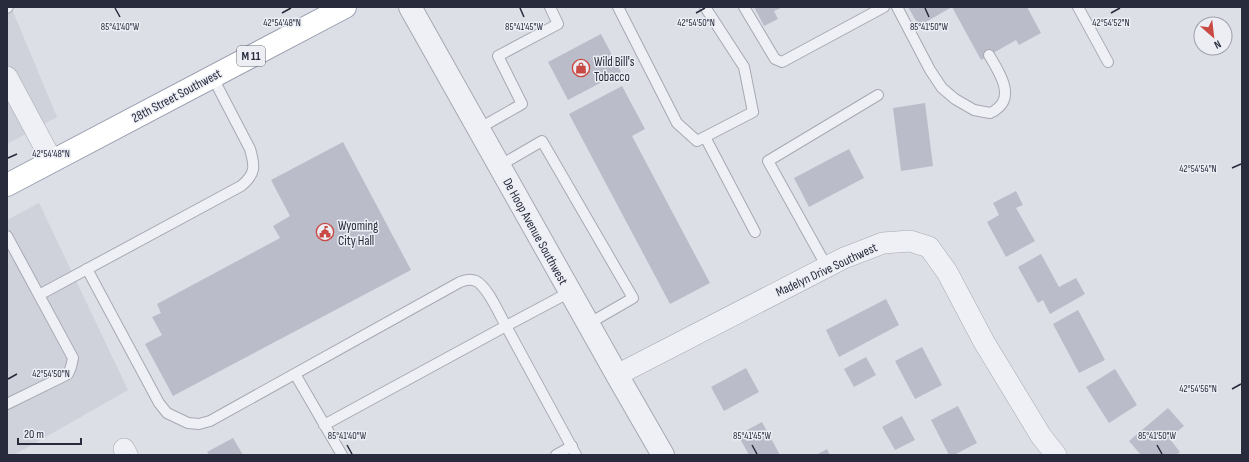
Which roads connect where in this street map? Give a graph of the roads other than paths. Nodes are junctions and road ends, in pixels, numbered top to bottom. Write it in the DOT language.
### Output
graph roads {
  1 [pos="345,7"];
  2 [pos="410,7"];
  3 [pos="550,7"];
  4 [pos="618,7"];
  5 [pos="705,7"];
  6 [pos="744,7"];
  7 [pos="884,7"];
  8 [pos="898,7"];
  9 [pos="1078,7"];
  10 [pos="989,55"];
  11 [pos="1108,62"];
  12 [pos="212,76"];
  13 [pos="7,77"];
  14 [pos="878,95"];
  15 [pos="478,129"];
  16 [pos="704,137"];
  17 [pos="52,160"];
  18 [pos="499,166"];
  19 [pos="7,184"];
  20 [pos="755,232"];
  21 [pos="7,236"];
  22 [pos="827,267"];
  23 [pos="87,269"];
  24 [pos="570,292"];
  25 [pos="39,295"];
  26 [pos="588,324"];
  27 [pos="506,326"];
  28 [pos="295,374"];
  29 [pos="617,375"];
  30 [pos="7,404"];
  31 [pos="324,425"];
  32 [pos="574,451"];
  33 [pos="342,455"];
  34 [pos="556,455"];
  35 [pos="663,455"];
  36 [pos="1056,455"];
  1 -- 12 [label="main road, 28th Street Southwest / M 11"];
  2 -- 15 [label="street, De Hoop Avenue Southwest"];
  3 -- 15 [label="lane"];
  4 -- 16 [label="lane"];
  5 -- 16 [label="lane"];
  6 -- 7 [label="lane"];
  8 -- 10 [label="lane"];
  9 -- 11 [label="lane"];
  12 -- 17 [label="main road, 28th Street Southwest / M 11"];
  12 -- 23 [label="lane"];
  13 -- 17 [label="street"];
  14 -- 22 [label="lane"];
  15 -- 18 [label="street, De Hoop Avenue Southwest"];
  16 -- 20 [label="lane"];
  17 -- 19 [label="main road, 28th Street Southwest / M 11"];
  18 -- 24 [label="street, De Hoop Avenue Southwest"];
  18 -- 26 [label="lane"];
  21 -- 25 [label="lane"];
  22 -- 29 [label="street, Madelyn Drive Southwest"];
  22 -- 36 [label="street, Madelyn Drive Southwest"];
  23 -- 25 [label="lane"];
  23 -- 28 [label="lane"];
  24 -- 26 [label="street, De Hoop Avenue Southwest"];
  24 -- 27 [label="lane"];
  25 -- 30 [label="lane"];
  26 -- 29 [label="street, De Hoop Avenue Southwest"];
  27 -- 28 [label="lane"];
  27 -- 31 [label="lane"];
  27 -- 32 [label="lane"];
  28 -- 31 [label="lane"];
  29 -- 35 [label="street, De Hoop Avenue Southwest"];
  31 -- 33 [label="lane"];
  32 -- 34 [label="lane"];
}
